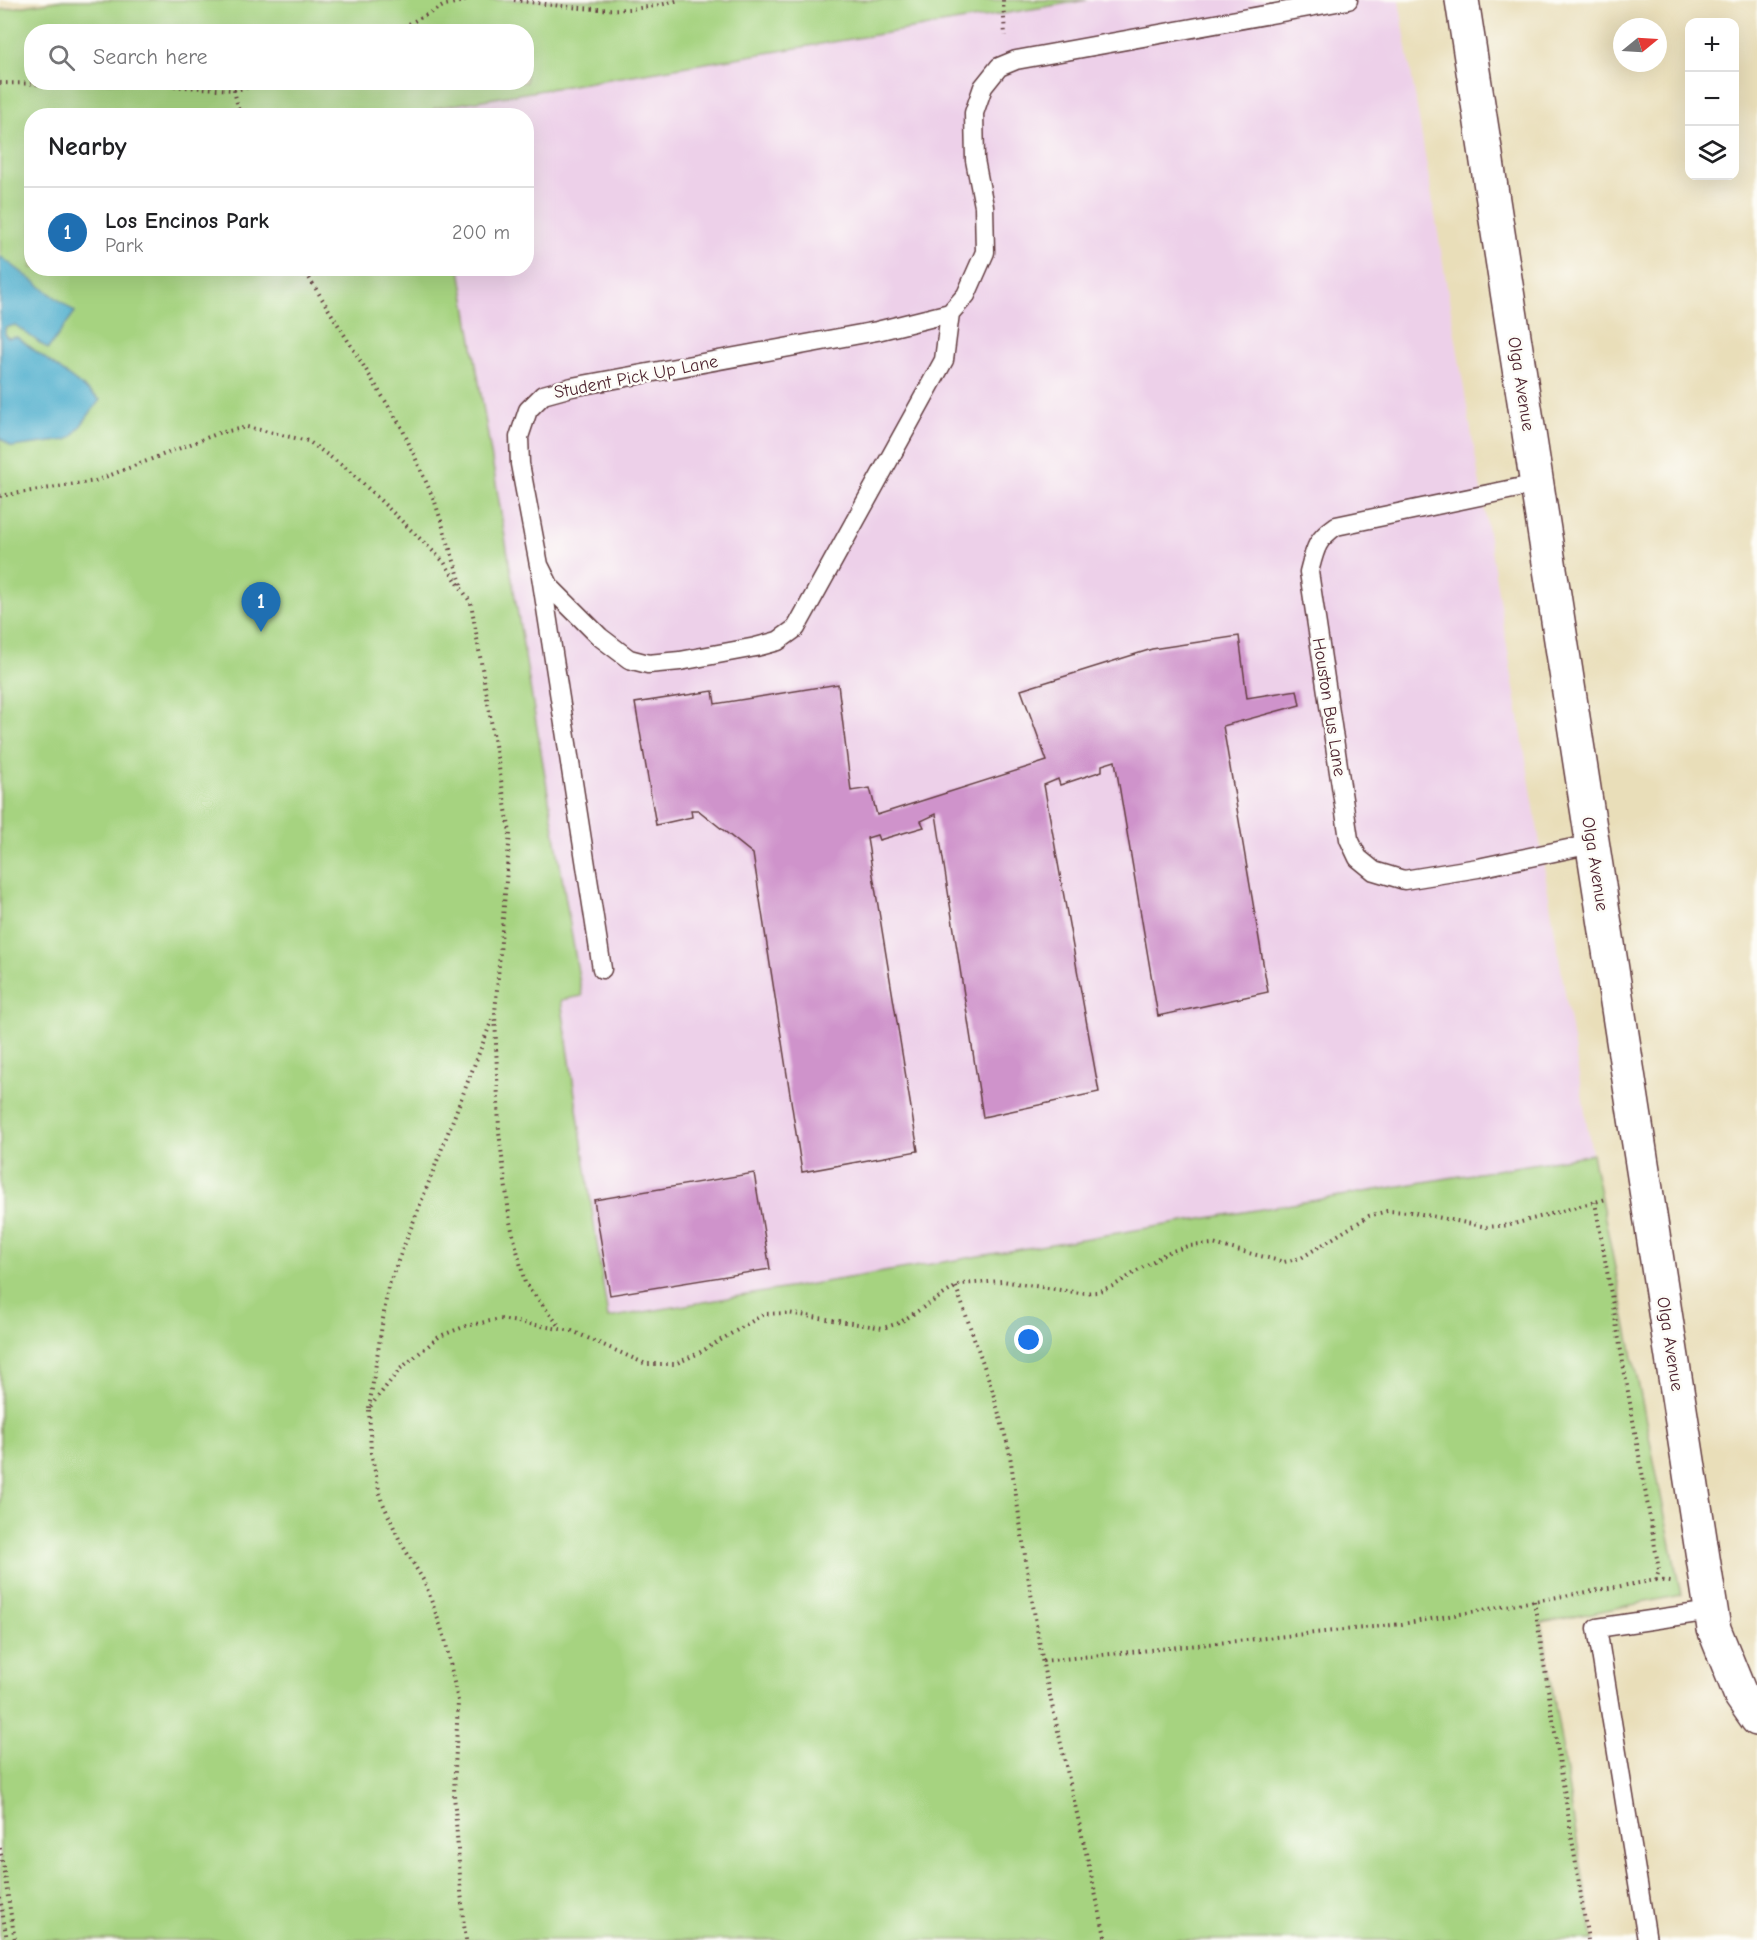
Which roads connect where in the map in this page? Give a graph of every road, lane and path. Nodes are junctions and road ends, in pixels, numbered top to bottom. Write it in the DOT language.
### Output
graph roads {
  1 [pos="468,0"];
  2 [pos="514,0"];
  3 [pos="679,0"];
  4 [pos="1348,0"];
  5 [pos="1462,0"];
  6 [pos="408,24"];
  7 [pos="0,83"];
  8 [pos="24,83"];
  9 [pos="234,90"];
  10 [pos="238,108"];
  11 [pos="308,276"];
  12 [pos="950,314"];
  13 [pos="1537,484"];
  14 [pos="0,496"];
  15 [pos="539,565"];
  16 [pos="464,593"];
  17 [pos="1592,844"];
  18 [pos="602,969"];
  19 [pos="495,1013"];
  20 [pos="1606,1199"];
  21 [pos="1595,1202"];
  22 [pos="956,1287"];
  23 [pos="561,1328"];
  24 [pos="369,1408"];
  25 [pos="1656,1580"];
  26 [pos="1670,1582"];
  27 [pos="1534,1601"];
  28 [pos="1711,1611"];
  29 [pos="1043,1661"];
  30 [pos="1757,1719"];
  31 [pos="0,1848"];
  32 [pos="0,1898"];
  33 [pos="7,1940"];
  34 [pos="15,1940"];
  35 [pos="466,1940"];
  36 [pos="1106,1940"];
  37 [pos="1588,1940"];
  38 [pos="1647,1940"];
  1 -- 6 [label="path"];
  2 -- 3 [label="path"];
  4 -- 12 [label="lane"];
  5 -- 13 [label="street, Olga Avenue"];
  7 -- 8 [label="path"];
  9 -- 10 [label="path"];
  11 -- 16 [label="path"];
  12 -- 15 [label="lane, Student Pick Up Lane"];
  12 -- 15 [label="lane, Student Pick Up Lane"];
  13 -- 17 [label="street, Olga Avenue"];
  13 -- 17 [label="lane, Houston Bus Lane"];
  14 -- 16 [label="path"];
  15 -- 18 [label="lane"];
  16 -- 19 [label="path"];
  17 -- 28 [label="street, Olga Avenue"];
  19 -- 23 [label="path"];
  19 -- 24 [label="path"];
  20 -- 21 [label="path"];
  21 -- 22 [label="path"];
  21 -- 25 [label="path"];
  22 -- 23 [label="path"];
  22 -- 29 [label="path"];
  23 -- 24 [label="path"];
  24 -- 35 [label="path"];
  25 -- 26 [label="path"];
  25 -- 27 [label="path"];
  27 -- 29 [label="path"];
  27 -- 37 [label="path"];
  28 -- 30 [label="street, Olga Avenue"];
  28 -- 38 [label="lane"];
  29 -- 36 [label="path"];
  31 -- 34 [label="path"];
  32 -- 33 [label="path"];
}
